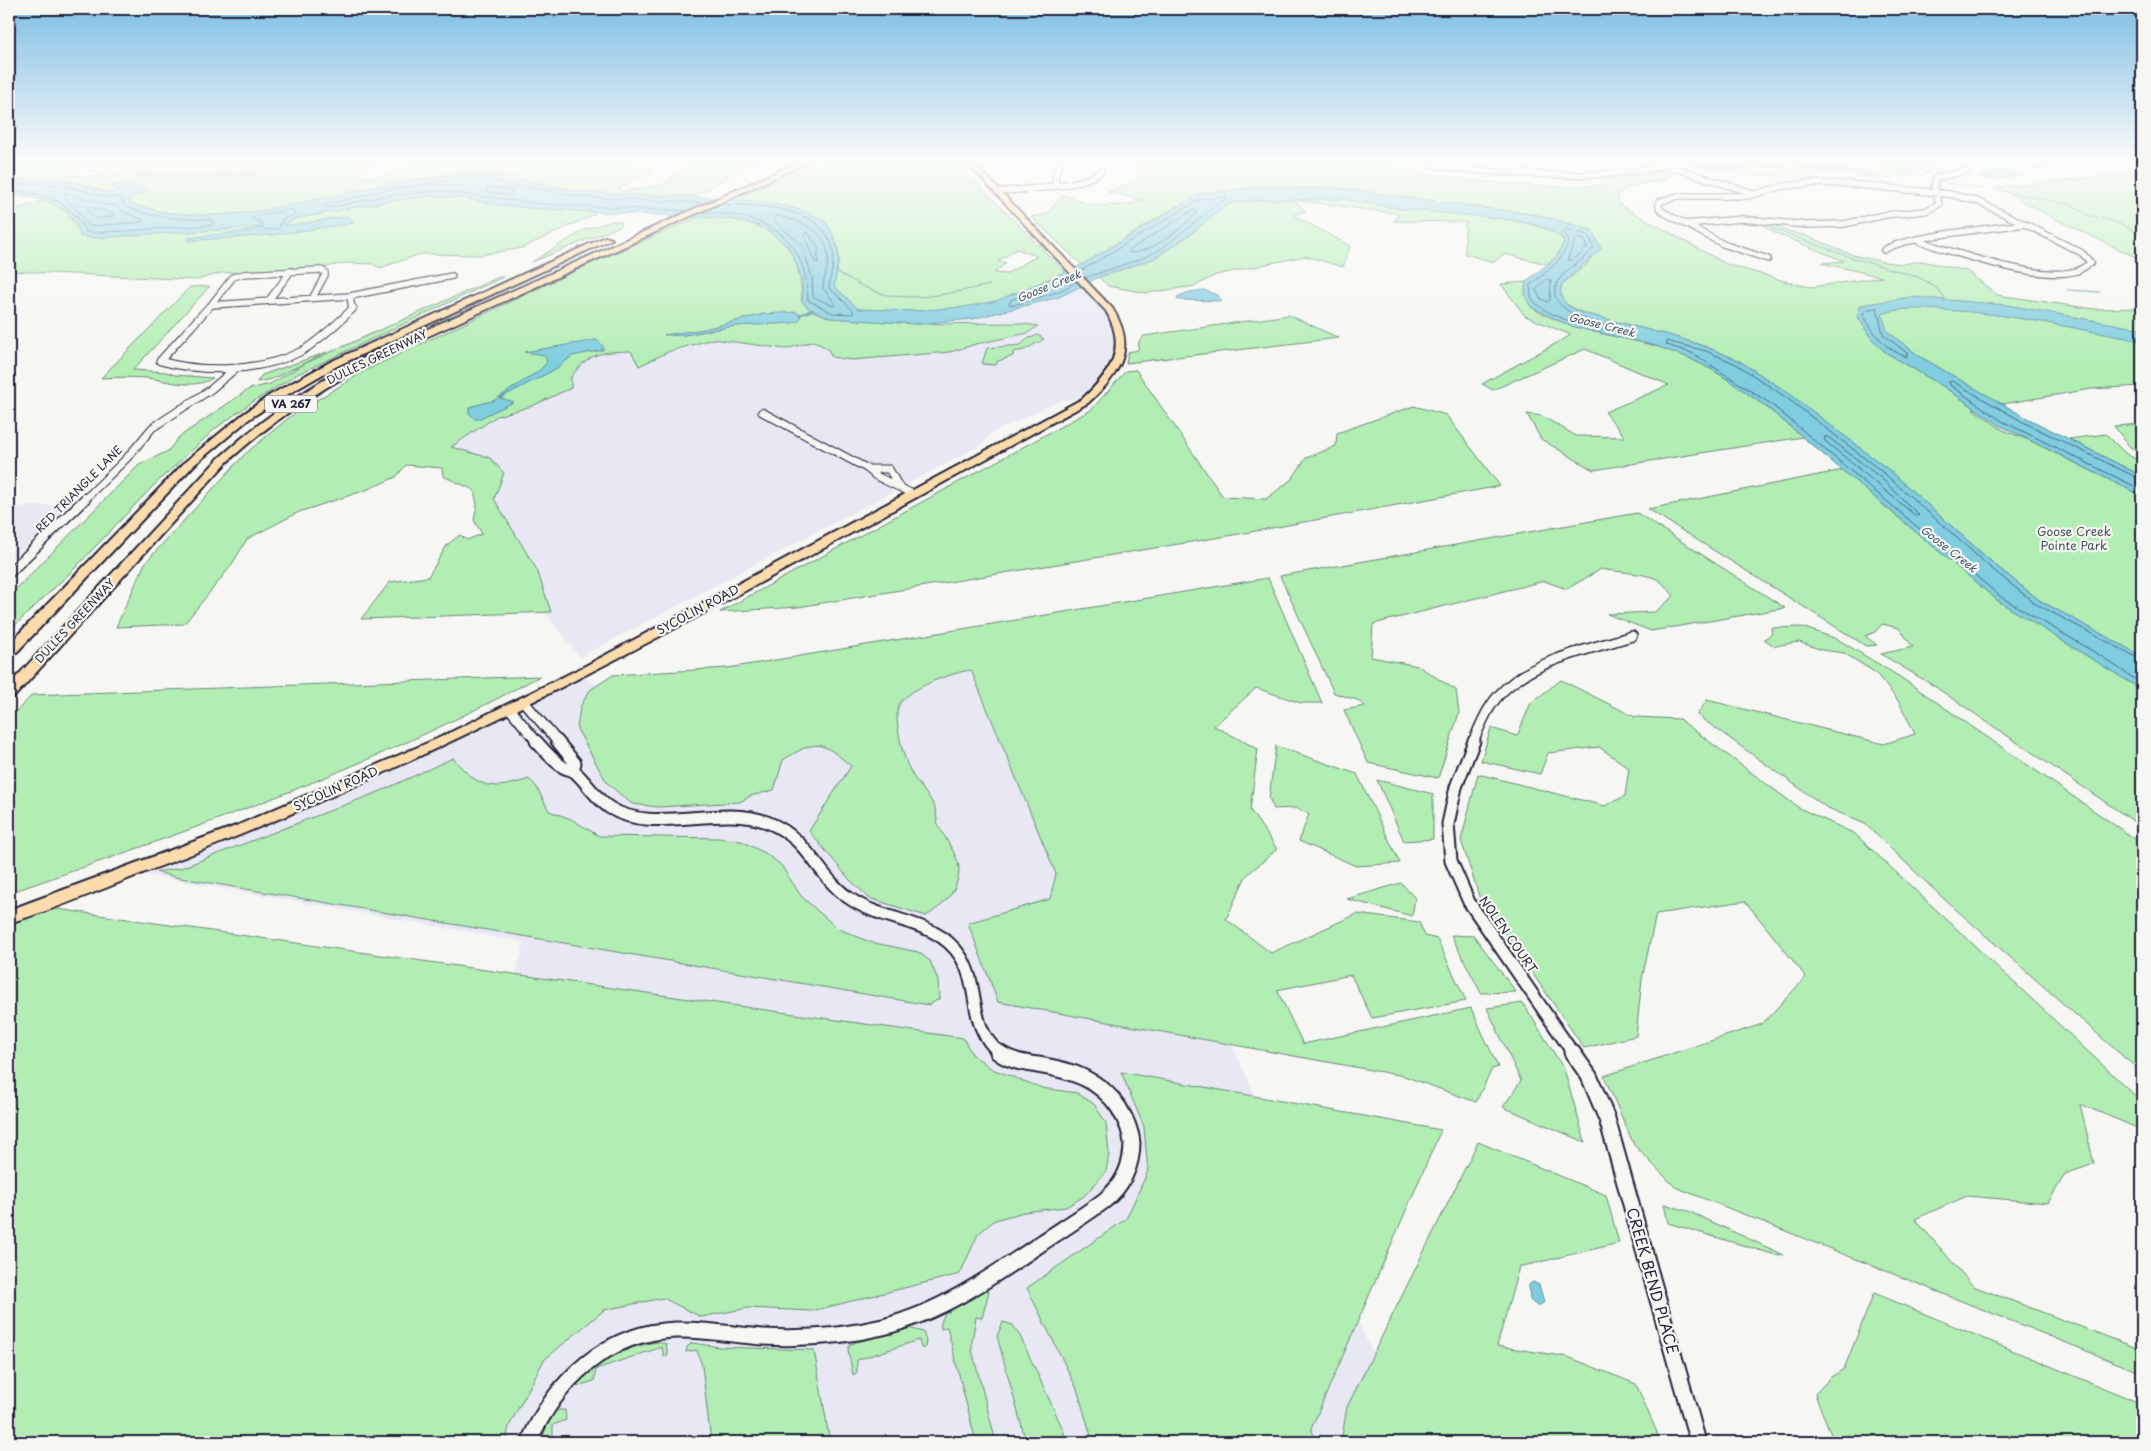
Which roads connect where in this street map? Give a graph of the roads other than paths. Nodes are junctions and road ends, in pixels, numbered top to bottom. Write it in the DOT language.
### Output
graph roads {
  1 [pos="630,229"];
  2 [pos="654,229"];
  3 [pos="1033,229"];
  4 [pos="1694,229"];
  5 [pos="1983,229"];
  6 [pos="2034,229"];
  7 [pos="1918,241"];
  8 [pos="1884,250"];
  9 [pos="1768,259"];
  10 [pos="291,271"];
  11 [pos="452,276"];
  12 [pos="350,296"];
  13 [pos="314,297"];
  14 [pos="269,300"];
  15 [pos="211,304"];
  16 [pos="236,368"];
  17 [pos="762,412"];
  18 [pos="914,494"];
  19 [pos="9,573"];
  20 [pos="1632,636"];
  21 [pos="9,652"];
  22 [pos="9,694"];
  23 [pos="524,702"];
  24 [pos="510,708"];
  25 [pos="573,770"];
  26 [pos="9,917"];
  27 [pos="1607,1119"];
  28 [pos="529,1442"];
  29 [pos="1698,1442"];
  1 -- 21 [label="highway, DULLES GREENWAY / VA 267"];
  2 -- 22 [label="highway, DULLES GREENWAY / VA 267"];
  3 -- 18 [label="main road, SYCOLIN ROAD"];
  4 -- 9 [label="street"];
  5 -- 7 [label="street"];
  6 -- 7 [label="street"];
  7 -- 8 [label="street"];
  10 -- 13 [label="street"];
  10 -- 14 [label="street"];
  10 -- 15 [label="street"];
  11 -- 12 [label="street"];
  12 -- 13 [label="street"];
  12 -- 16 [label="street"];
  13 -- 14 [label="street"];
  14 -- 15 [label="street"];
  15 -- 16 [label="street"];
  16 -- 19 [label="street, RED TRIANGLE LANE"];
  17 -- 18 [label="street"];
  18 -- 23 [label="main road, SYCOLIN ROAD"];
  20 -- 27 [label="street, NOLEN COURT"];
  23 -- 24 [label="main road, SYCOLIN ROAD"];
  23 -- 25 [label="street"];
  24 -- 25 [label="street"];
  24 -- 26 [label="main road, SYCOLIN ROAD"];
  25 -- 28 [label="street"];
  27 -- 29 [label="street, CREEK BEND PLACE"];
}
